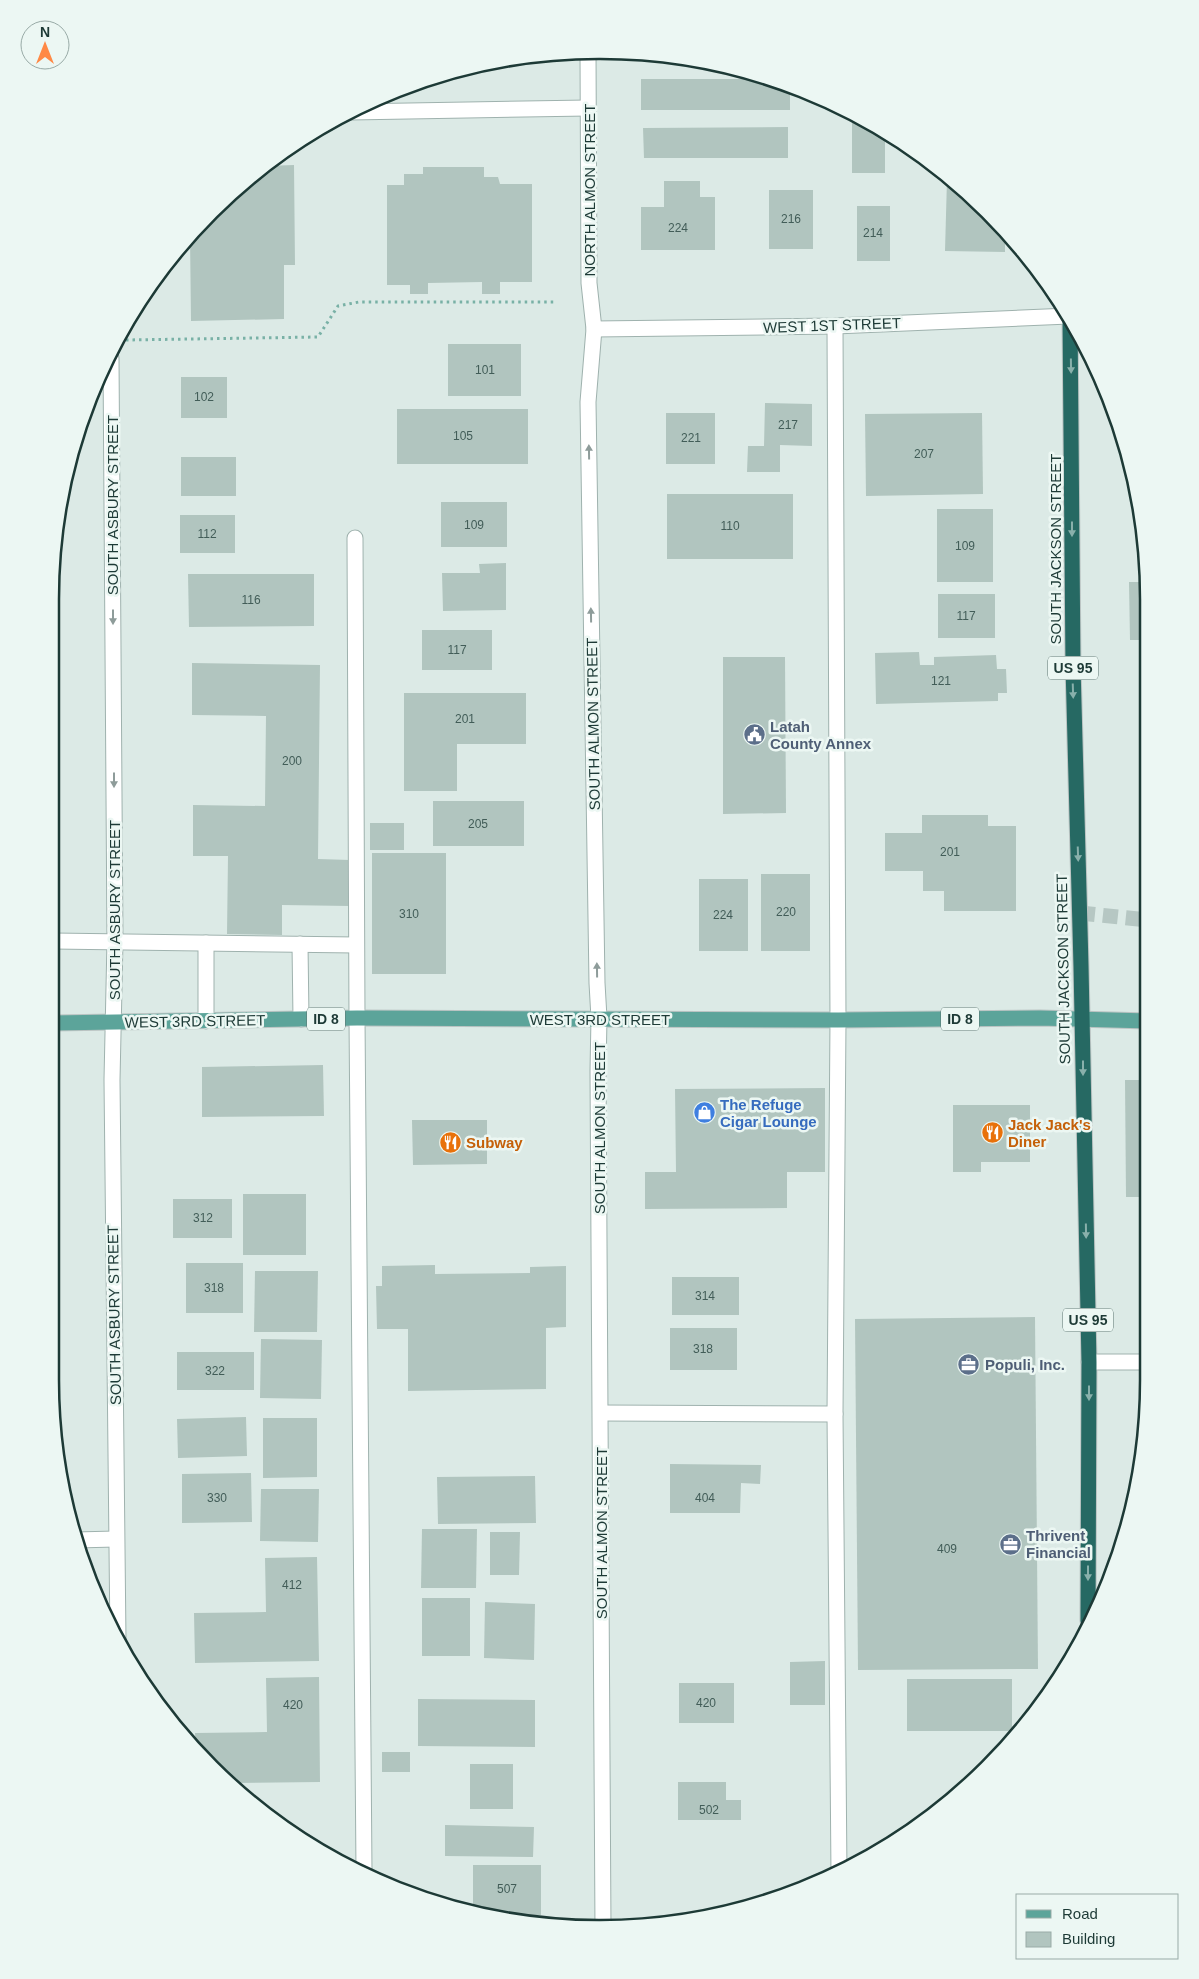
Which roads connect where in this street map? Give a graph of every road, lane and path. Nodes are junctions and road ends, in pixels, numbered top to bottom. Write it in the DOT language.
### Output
graph roads {
  1 [pos="588,59"];
  2 [pos="588,108"];
  3 [pos="367,112"];
  4 [pos="556,302"];
  5 [pos="1061,317"];
  6 [pos="835,326"];
  7 [pos="594,328"];
  8 [pos="1070,333"];
  9 [pos="125,340"];
  10 [pos="111,369"];
  11 [pos="355,538"];
  12 [pos="59,941"];
  13 [pos="115,942"];
  14 [pos="206,943"];
  15 [pos="300,944"];
  16 [pos="356,945"];
  17 [pos="357,1018"];
  18 [pos="599,1018"];
  19 [pos="300,1019"];
  20 [pos="1083,1019"];
  21 [pos="838,1020"];
  22 [pos="206,1021"];
  23 [pos="1140,1021"];
  24 [pos="114,1022"];
  25 [pos="59,1023"];
  26 [pos="1089,1362"];
  27 [pos="1140,1362"];
  28 [pos="601,1412"];
  29 [pos="835,1414"];
  30 [pos="116,1539"];
  31 [pos="83,1540"];
  32 [pos="1088,1610"];
  33 [pos="118,1624"];
  34 [pos="839,1864"];
  35 [pos="364,1866"];
  36 [pos="603,1920"];
  1 -- 2 [label="street, NORTH ALMON STREET"];
  2 -- 3 [label="street"];
  2 -- 7 [label="street, NORTH ALMON STREET"];
  4 -- 9 [label="path"];
  5 -- 6 [label="street, WEST 1ST STREET"];
  6 -- 7 [label="street, WEST 1ST STREET"];
  6 -- 21 [label="street"];
  18 -- 7 [label="street, SOUTH ALMON STREET, one-way"];
  8 -- 20 [label="highway, SOUTH JACKSON STREET / US 95, one-way"];
  10 -- 13 [label="street, SOUTH ASBURY STREET, one-way"];
  11 -- 16 [label="street"];
  12 -- 13 [label="street"];
  13 -- 14 [label="street"];
  13 -- 24 [label="street, SOUTH ASBURY STREET"];
  14 -- 15 [label="street"];
  14 -- 22 [label="street"];
  15 -- 16 [label="street"];
  15 -- 19 [label="street"];
  16 -- 17 [label="street"];
  17 -- 18 [label="main road, WEST 3RD STREET / ID 8"];
  17 -- 19 [label="main road, WEST 3RD STREET / ID 8"];
  17 -- 35 [label="street"];
  18 -- 21 [label="main road, WEST 3RD STREET / ID 8"];
  18 -- 28 [label="street, SOUTH ALMON STREET"];
  19 -- 22 [label="main road, WEST 3RD STREET / ID 8"];
  20 -- 21 [label="main road, WEST 3RD STREET / ID 8"];
  20 -- 23 [label="main road, WEST 3RD STREET / ID 8"];
  20 -- 26 [label="highway, SOUTH JACKSON STREET / US 95, one-way"];
  21 -- 29 [label="street"];
  22 -- 24 [label="main road, WEST 3RD STREET / ID 8"];
  24 -- 25 [label="main road, WEST 3RD STREET / ID 8"];
  24 -- 30 [label="street, SOUTH ASBURY STREET"];
  26 -- 27 [label="street"];
  26 -- 32 [label="highway, SOUTH JACKSON STREET / US 95, one-way"];
  28 -- 29 [label="street"];
  28 -- 36 [label="street, SOUTH ALMON STREET"];
  29 -- 34 [label="street"];
  30 -- 31 [label="street"];
  30 -- 33 [label="street, SOUTH ASBURY STREET"];
}
